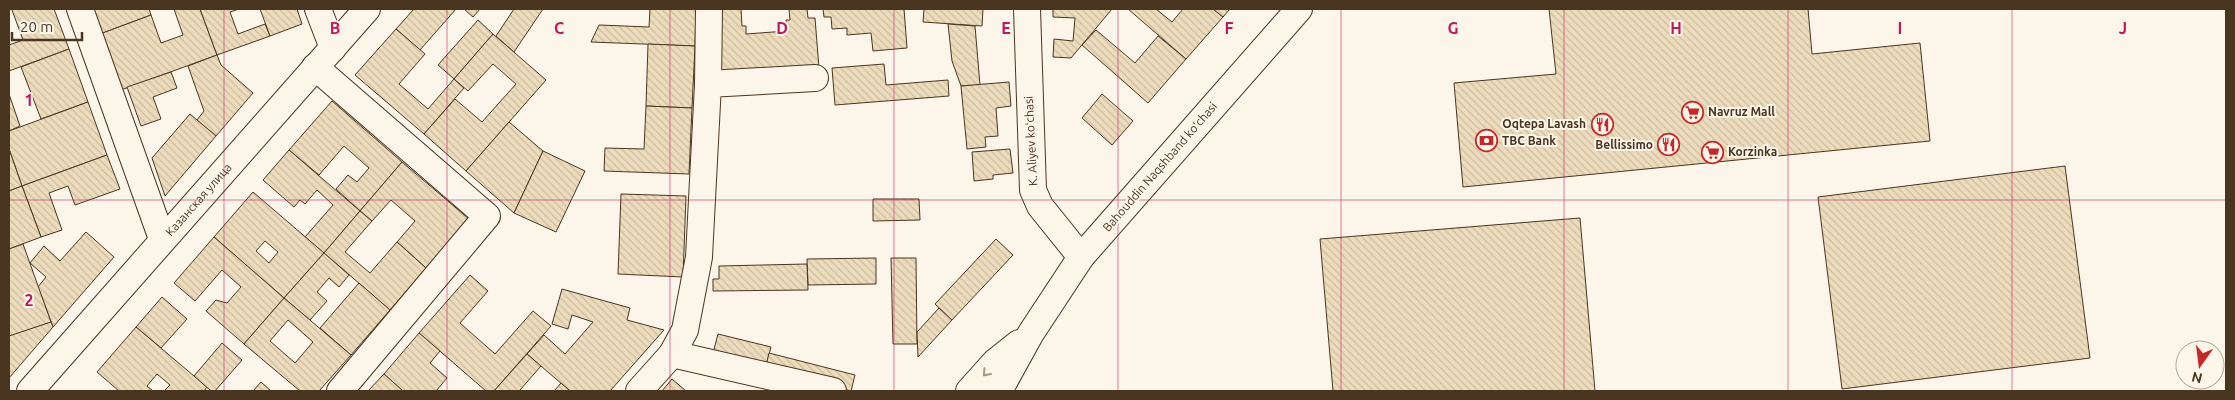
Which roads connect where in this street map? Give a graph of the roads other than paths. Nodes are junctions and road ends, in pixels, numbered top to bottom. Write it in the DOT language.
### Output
graph roads {
  1 [pos="80,9"];
  2 [pos="318,9"];
  3 [pos="367,9"];
  4 [pos="709,9"];
  5 [pos="1027,9"];
  6 [pos="1299,9"];
  7 [pos="333,48"];
  8 [pos="315,67"];
  9 [pos="815,78"];
  10 [pos="708,84"];
  11 [pos="162,240"];
  12 [pos="1081,257"];
  13 [pos="1031,333"];
  14 [pos="672,354"];
  15 [pos="30,391"];
  16 [pos="340,391"];
  17 [pos="639,391"];
  18 [pos="833,391"];
  19 [pos="969,391"];
  20 [pos="999,391"];
  1 -- 11 [label="street"];
  2 -- 7 [label="street"];
  3 -- 7 [label="street, Казанская улица"];
  4 -- 10 [label="street"];
  5 -- 12 [label="street, K. Aliyev koʻchasi"];
  6 -- 12 [label="street, Bahouddin Naqshband koʻchasi"];
  7 -- 8 [label="street, Казанская улица"];
  8 -- 11 [label="street, Казанская улица"];
  8 -- 16 [label="street"];
  9 -- 10 [label="street"];
  10 -- 14 [label="street"];
  11 -- 15 [label="street, Казанская улица"];
  12 -- 13 [label="street, Bahouddin Naqshband koʻchasi"];
  13 -- 19 [label="street, one-way"];
  13 -- 20 [label="street"];
  14 -- 17 [label="street"];
  14 -- 18 [label="street"];
}
